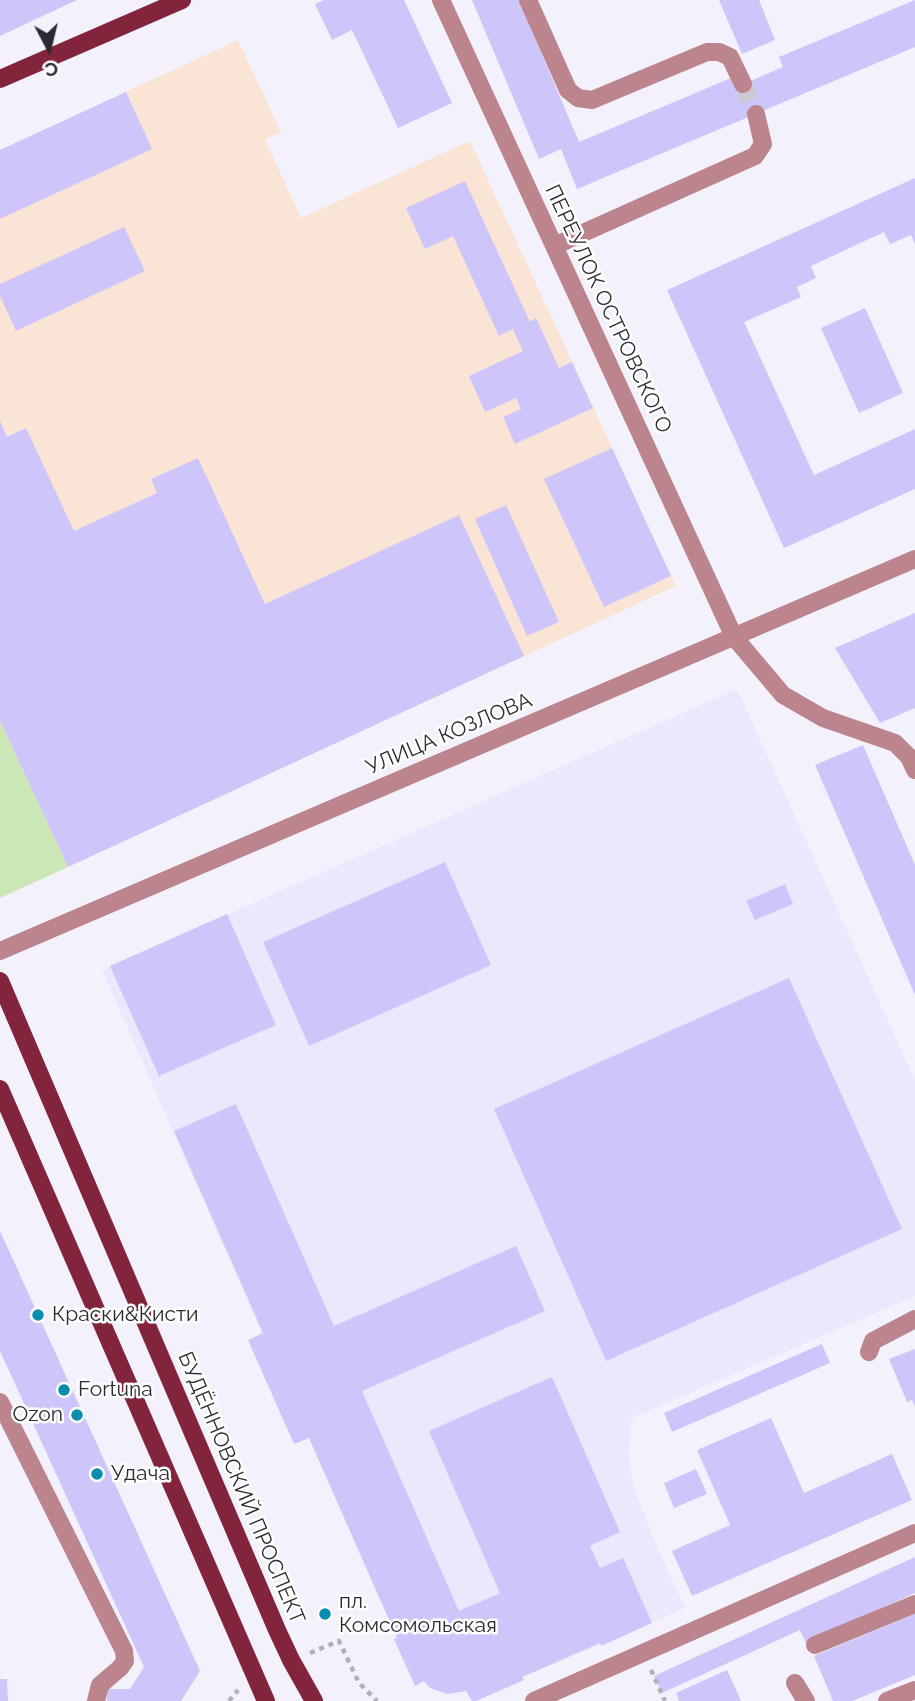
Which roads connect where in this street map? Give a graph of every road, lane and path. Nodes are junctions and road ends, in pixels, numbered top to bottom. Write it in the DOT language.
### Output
graph roads {
  1 [pos="181,0"];
  2 [pos="441,0"];
  3 [pos="528,0"];
  4 [pos="0,79"];
  5 [pos="743,84"];
  6 [pos="756,114"];
  7 [pos="554,246"];
  8 [pos="915,559"];
  9 [pos="734,637"];
  10 [pos="915,769"];
  11 [pos="0,951"];
  12 [pos="0,981"];
  13 [pos="0,1089"];
  14 [pos="915,1320"];
  15 [pos="869,1352"];
  16 [pos="0,1402"];
  17 [pos="915,1533"];
  18 [pos="915,1604"];
  19 [pos="815,1645"];
  20 [pos="643,1653"];
  21 [pos="291,1660"];
  22 [pos="795,1683"];
  23 [pos="915,1690"];
  24 [pos="96,1701"];
  25 [pos="266,1701"];
  26 [pos="314,1701"];
  27 [pos="377,1701"];
  28 [pos="534,1701"];
  29 [pos="665,1701"];
  30 [pos="806,1701"];
  31 [pos="887,1701"];
  1 -- 4 [label="main road"];
  2 -- 7 [label="street, ПЕРЕУЛОК ОСТРОВСКОГО"];
  3 -- 5 [label="street"];
  6 -- 7 [label="street"];
  7 -- 9 [label="street, ПЕРЕУЛОК ОСТРОВСКОГО"];
  8 -- 9 [label="street, УЛИЦА КОЗЛОВА"];
  9 -- 10 [label="street, ПЕРЕУЛОК ОСТРОВСКОГО"];
  9 -- 11 [label="street, УЛИЦА КОЗЛОВА"];
  12 -- 21 [label="main road, БУДЁННОВСКИЙ ПРОСПЕКТ"];
  13 -- 25 [label="main road"];
  14 -- 15 [label="street"];
  16 -- 24 [label="street"];
  17 -- 20 [label="street"];
  18 -- 19 [label="street"];
  20 -- 28 [label="street"];
  20 -- 29 [label="path"];
  21 -- 26 [label="main road, БУДЁННОВСКИЙ ПРОСПЕКТ"];
  21 -- 27 [label="path"];
  22 -- 30 [label="street"];
  23 -- 31 [label="street"];
}
